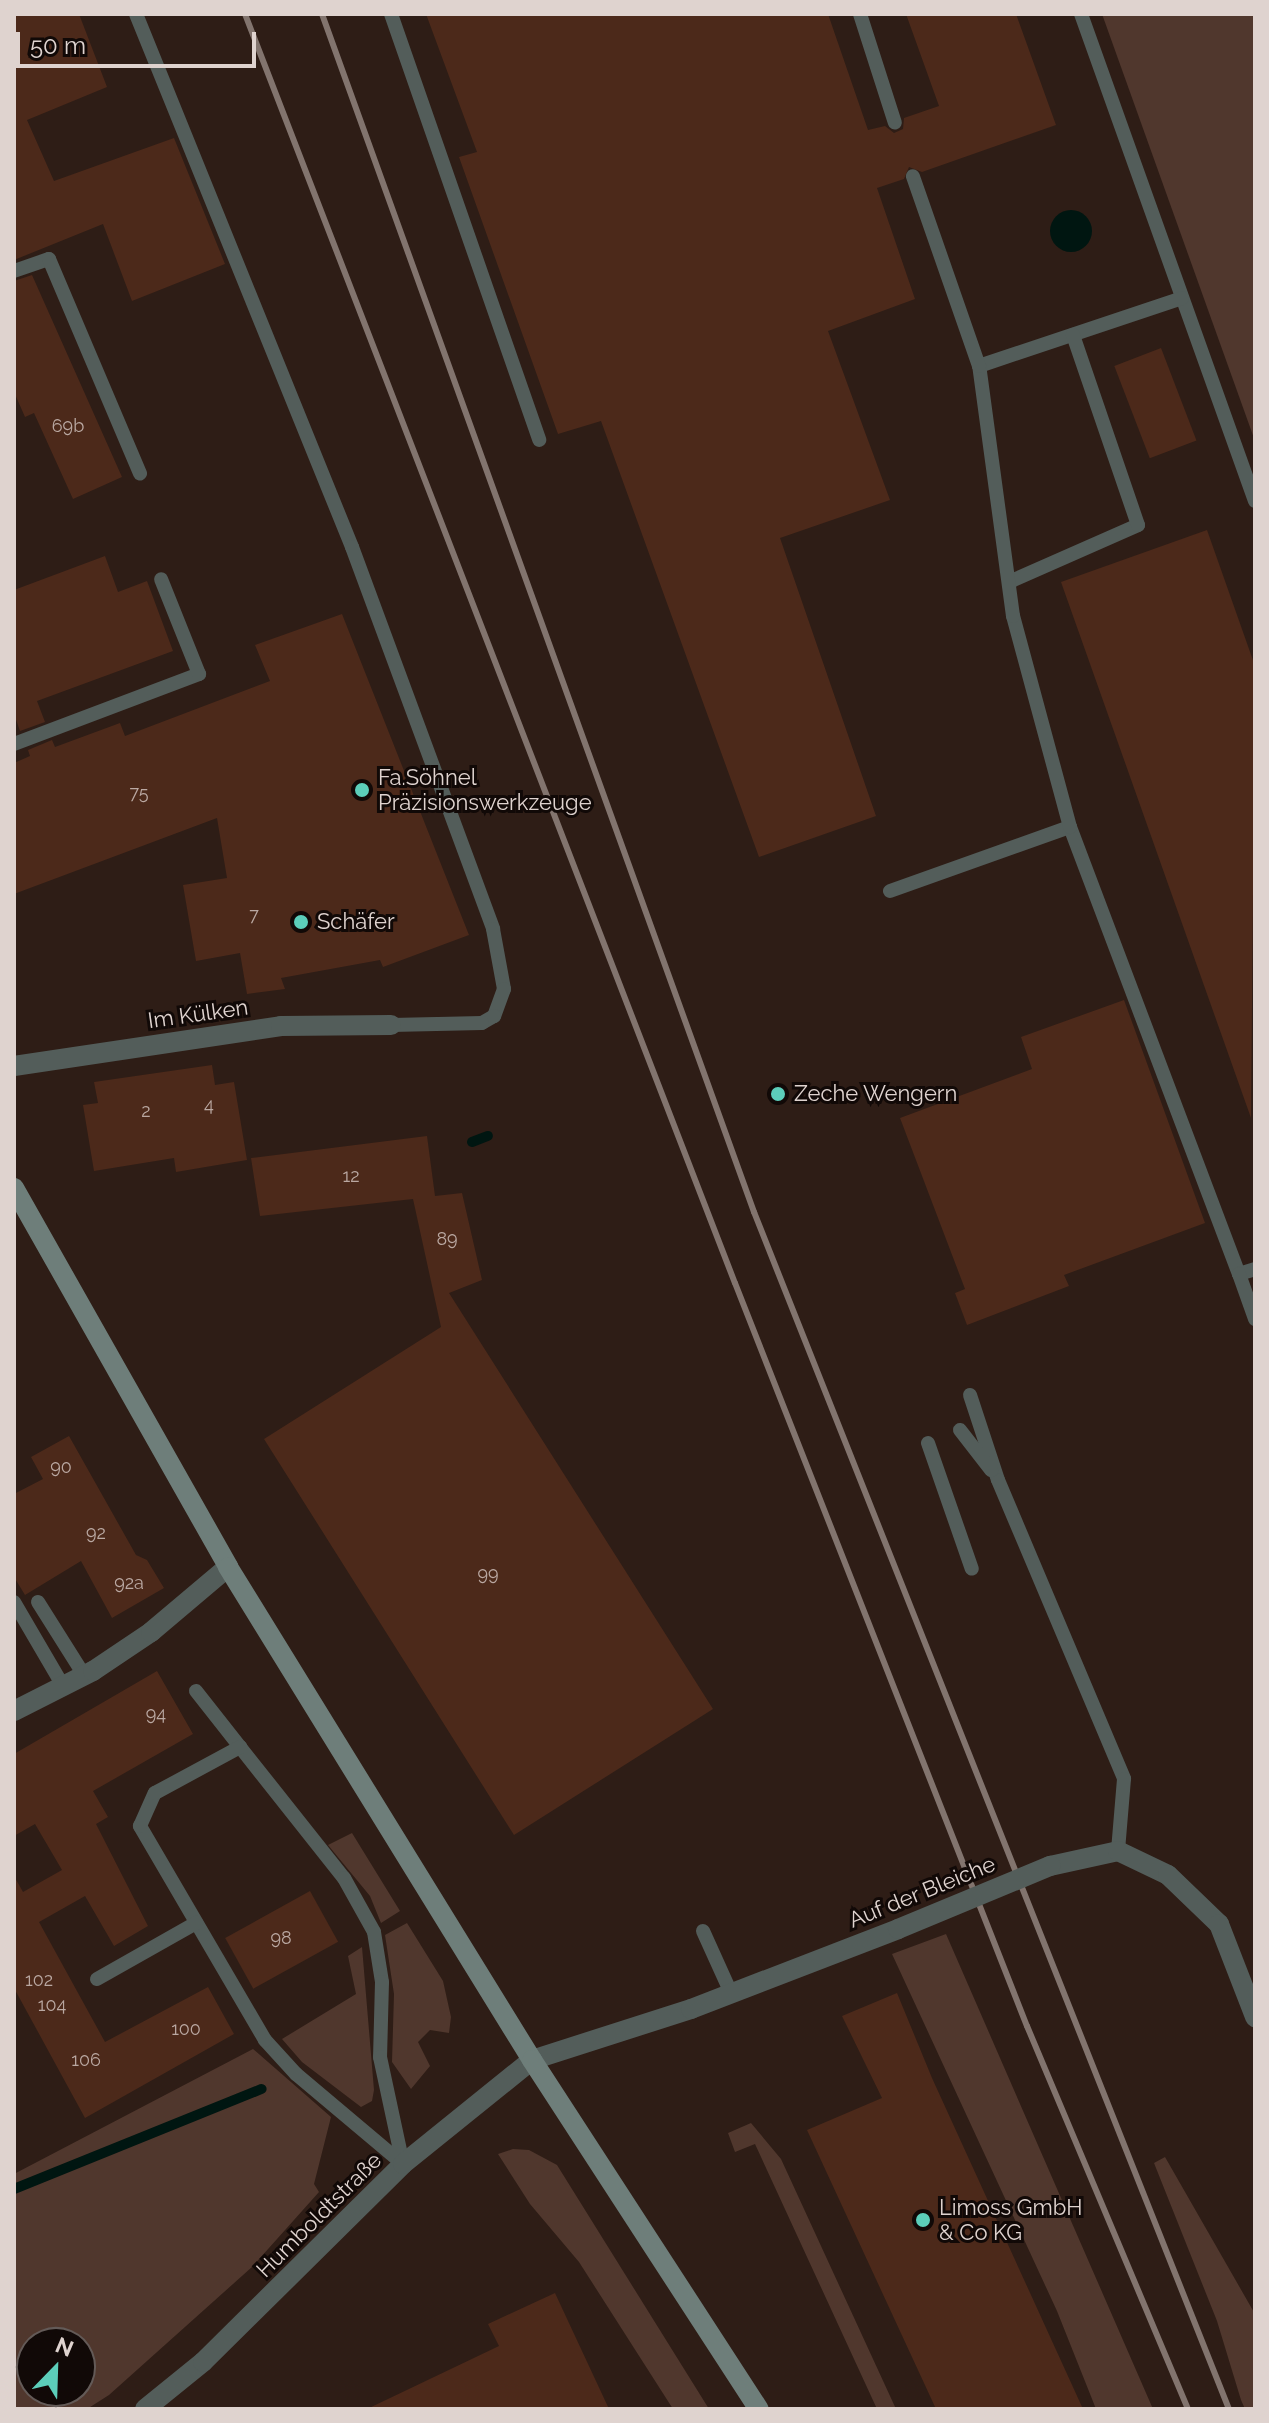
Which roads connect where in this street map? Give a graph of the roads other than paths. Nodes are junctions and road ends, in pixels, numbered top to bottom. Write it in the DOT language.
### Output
graph roads {
  1 [pos="136,14"];
  2 [pos="391,14"];
  3 [pos="860,14"];
  4 [pos="1081,14"];
  5 [pos="895,123"];
  6 [pos="913,176"];
  7 [pos="14,271"];
  8 [pos="1182,298"];
  9 [pos="1073,335"];
  10 [pos="979,366"];
  11 [pos="539,440"];
  12 [pos="140,473"];
  13 [pos="1255,501"];
  14 [pos="161,579"];
  15 [pos="1009,582"];
  16 [pos="14,744"];
  17 [pos="1070,827"];
  18 [pos="890,891"];
  19 [pos="391,1025"];
  20 [pos="14,1066"];
  21 [pos="14,1188"];
  22 [pos="1255,1269"];
  23 [pos="1239,1274"];
  24 [pos="1255,1319"];
  25 [pos="970,1395"];
  26 [pos="960,1430"];
  27 [pos="928,1443"];
  28 [pos="998,1480"];
  29 [pos="228,1567"];
  30 [pos="972,1569"];
  31 [pos="14,1602"];
  32 [pos="38,1602"];
  33 [pos="84,1675"];
  34 [pos="63,1686"];
  35 [pos="196,1691"];
  36 [pos="14,1711"];
  37 [pos="240,1747"];
  38 [pos="1118,1851"];
  39 [pos="196,1923"];
  40 [pos="703,1931"];
  41 [pos="97,1979"];
  42 [pos="731,1993"];
  43 [pos="1255,2017"];
  44 [pos="532,2060"];
  45 [pos="403,2164"];
  46 [pos="145,2409"];
  47 [pos="759,2409"];
  1 -- 19 [label="lane"];
  2 -- 11 [label="lane"];
  3 -- 5 [label="lane"];
  4 -- 8 [label="lane"];
  6 -- 10 [label="lane"];
  7 -- 12 [label="lane"];
  8 -- 9 [label="lane"];
  8 -- 13 [label="lane"];
  9 -- 10 [label="lane"];
  9 -- 15 [label="lane"];
  10 -- 15 [label="lane"];
  14 -- 16 [label="lane"];
  15 -- 17 [label="lane"];
  17 -- 18 [label="lane"];
  17 -- 23 [label="lane"];
  19 -- 20 [label="street, Im Külken"];
  21 -- 29 [label="main road"];
  22 -- 23 [label="lane"];
  23 -- 24 [label="lane"];
  25 -- 28 [label="lane"];
  26 -- 28 [label="lane"];
  27 -- 30 [label="lane"];
  28 -- 38 [label="lane"];
  29 -- 33 [label="street"];
  29 -- 44 [label="main road"];
  31 -- 34 [label="lane"];
  32 -- 33 [label="lane"];
  33 -- 34 [label="street"];
  34 -- 36 [label="street"];
  35 -- 37 [label="lane"];
  37 -- 39 [label="lane"];
  37 -- 45 [label="lane"];
  38 -- 42 [label="street, Auf der Bleiche, bridge"];
  38 -- 43 [label="street"];
  39 -- 41 [label="lane"];
  39 -- 45 [label="lane"];
  40 -- 42 [label="lane"];
  42 -- 44 [label="street, Auf der Bleiche"];
  44 -- 45 [label="street, Humboldtstraße"];
  44 -- 47 [label="main road"];
  45 -- 46 [label="street, Humboldtstraße"];
}
